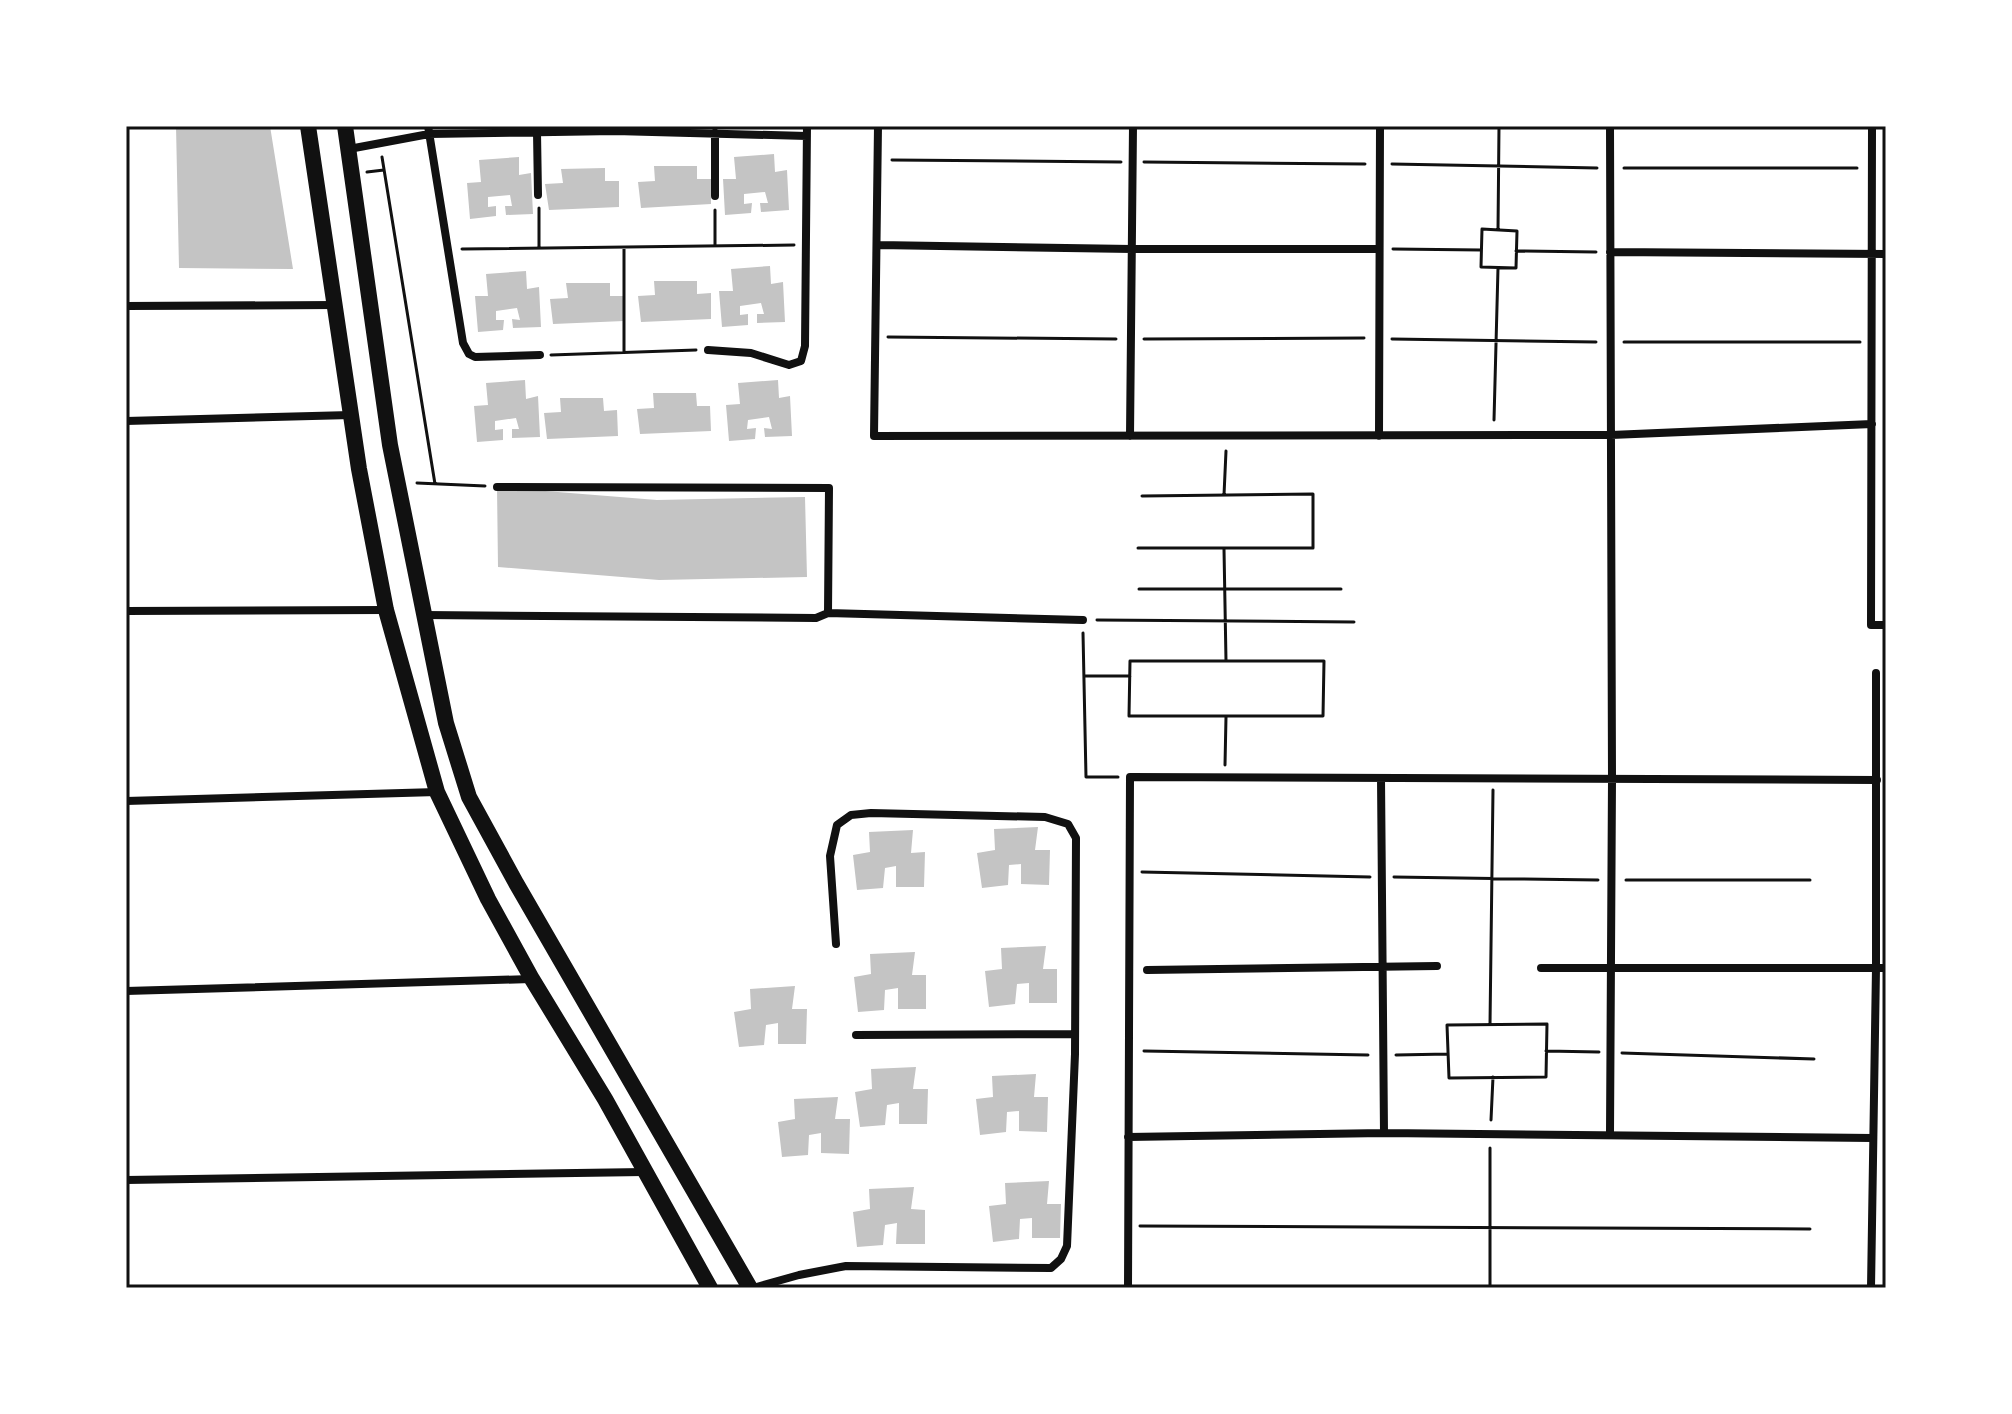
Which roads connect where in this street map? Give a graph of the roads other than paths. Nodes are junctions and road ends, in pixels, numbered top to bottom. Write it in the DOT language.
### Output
graph roads {
  1 [pos="308,126"];
  2 [pos="345,126"];
  3 [pos="878,126"];
  4 [pos="1133,126"];
  5 [pos="1380,126"];
  6 [pos="1610,126"];
  7 [pos="1872,126"];
  8 [pos="429,130"];
  9 [pos="807,131"];
  10 [pos="537,132"];
  11 [pos="715,133"];
  12 [pos="349,149"];
  13 [pos="538,195"];
  14 [pos="715,196"];
  15 [pos="878,245"];
  16 [pos="1132,249"];
  17 [pos="1378,249"];
  18 [pos="1610,252"];
  19 [pos="1872,254"];
  20 [pos="1886,254"];
  21 [pos="334,305"];
  22 [pos="126,306"];
  23 [pos="708,350"];
  24 [pos="540,355"];
  25 [pos="351,415"];
  26 [pos="126,421"];
  27 [pos="1872,424"];
  28 [pos="1611,435"];
  29 [pos="1130,436"];
  30 [pos="1379,436"];
  31 [pos="497,487"];
  32 [pos="386,610"];
  33 [pos="126,611"];
  34 [pos="828,613"];
  35 [pos="424,615"];
  36 [pos="1083,620"];
  37 [pos="1886,625"];
  38 [pos="1876,673"];
  39 [pos="1381,778"];
  40 [pos="1612,779"];
  41 [pos="1877,780"];
  42 [pos="437,792"];
  43 [pos="126,801"];
  44 [pos="836,944"];
  45 [pos="1383,966"];
  46 [pos="1437,966"];
  47 [pos="1541,968"];
  48 [pos="1611,968"];
  49 [pos="1881,968"];
  50 [pos="1147,970"];
  51 [pos="532,979"];
  52 [pos="126,991"];
  53 [pos="599,1028"];
  54 [pos="1075,1034"];
  55 [pos="856,1035"];
  56 [pos="570,1043"];
  57 [pos="626,1075"];
  58 [pos="605,1099"];
  59 [pos="1384,1133"];
  60 [pos="1610,1134"];
  61 [pos="1128,1137"];
  62 [pos="1872,1138"];
  63 [pos="645,1172"];
  64 [pos="126,1180"];
  65 [pos="710,1288"];
  66 [pos="752,1288"];
  67 [pos="1128,1288"];
  68 [pos="1871,1288"];
  1 -- 21 [label="main road"];
  2 -- 12 [label="main road"];
  3 -- 15 [label="street"];
  4 -- 16 [label="street"];
  5 -- 17 [label="street"];
  6 -- 18 [label="street"];
  7 -- 19 [label="street"];
  8 -- 10 [label="street"];
  8 -- 12 [label="street"];
  8 -- 24 [label="street"];
  9 -- 11 [label="street"];
  9 -- 23 [label="street"];
  10 -- 11 [label="street"];
  10 -- 13 [label="street"];
  11 -- 14 [label="street"];
  12 -- 35 [label="main road"];
  15 -- 16 [label="street"];
  15 -- 29 [label="street"];
  16 -- 17 [label="street"];
  16 -- 29 [label="street"];
  17 -- 30 [label="street"];
  18 -- 19 [label="street"];
  18 -- 28 [label="street"];
  19 -- 20 [label="street"];
  19 -- 27 [label="street"];
  21 -- 22 [label="street"];
  21 -- 25 [label="main road"];
  25 -- 26 [label="street"];
  25 -- 32 [label="main road"];
  27 -- 28 [label="street"];
  27 -- 37 [label="street"];
  28 -- 30 [label="street"];
  28 -- 40 [label="street"];
  29 -- 30 [label="street"];
  31 -- 34 [label="street"];
  32 -- 33 [label="street"];
  32 -- 42 [label="main road"];
  34 -- 35 [label="street"];
  34 -- 36 [label="street"];
  35 -- 53 [label="main road"];
  38 -- 41 [label="street"];
  39 -- 40 [label="street"];
  39 -- 45 [label="street"];
  39 -- 61 [label="street"];
  40 -- 41 [label="street"];
  40 -- 48 [label="street"];
  41 -- 49 [label="street"];
  42 -- 43 [label="street"];
  42 -- 51 [label="main road"];
  44 -- 54 [label="street"];
  45 -- 46 [label="street"];
  45 -- 50 [label="street"];
  45 -- 59 [label="street"];
  47 -- 48 [label="street"];
  48 -- 49 [label="street"];
  48 -- 60 [label="street"];
  49 -- 62 [label="street"];
  51 -- 52 [label="street"];
  51 -- 56 [label="main road"];
  53 -- 56 [label="main road"];
  53 -- 57 [label="main road"];
  54 -- 55 [label="street"];
  54 -- 66 [label="street"];
  56 -- 58 [label="main road"];
  57 -- 58 [label="main road"];
  57 -- 66 [label="main road"];
  58 -- 63 [label="main road"];
  59 -- 60 [label="street"];
  59 -- 61 [label="street"];
  60 -- 62 [label="street"];
  61 -- 67 [label="street"];
  62 -- 68 [label="street"];
  63 -- 64 [label="street"];
  63 -- 65 [label="main road"];
}
